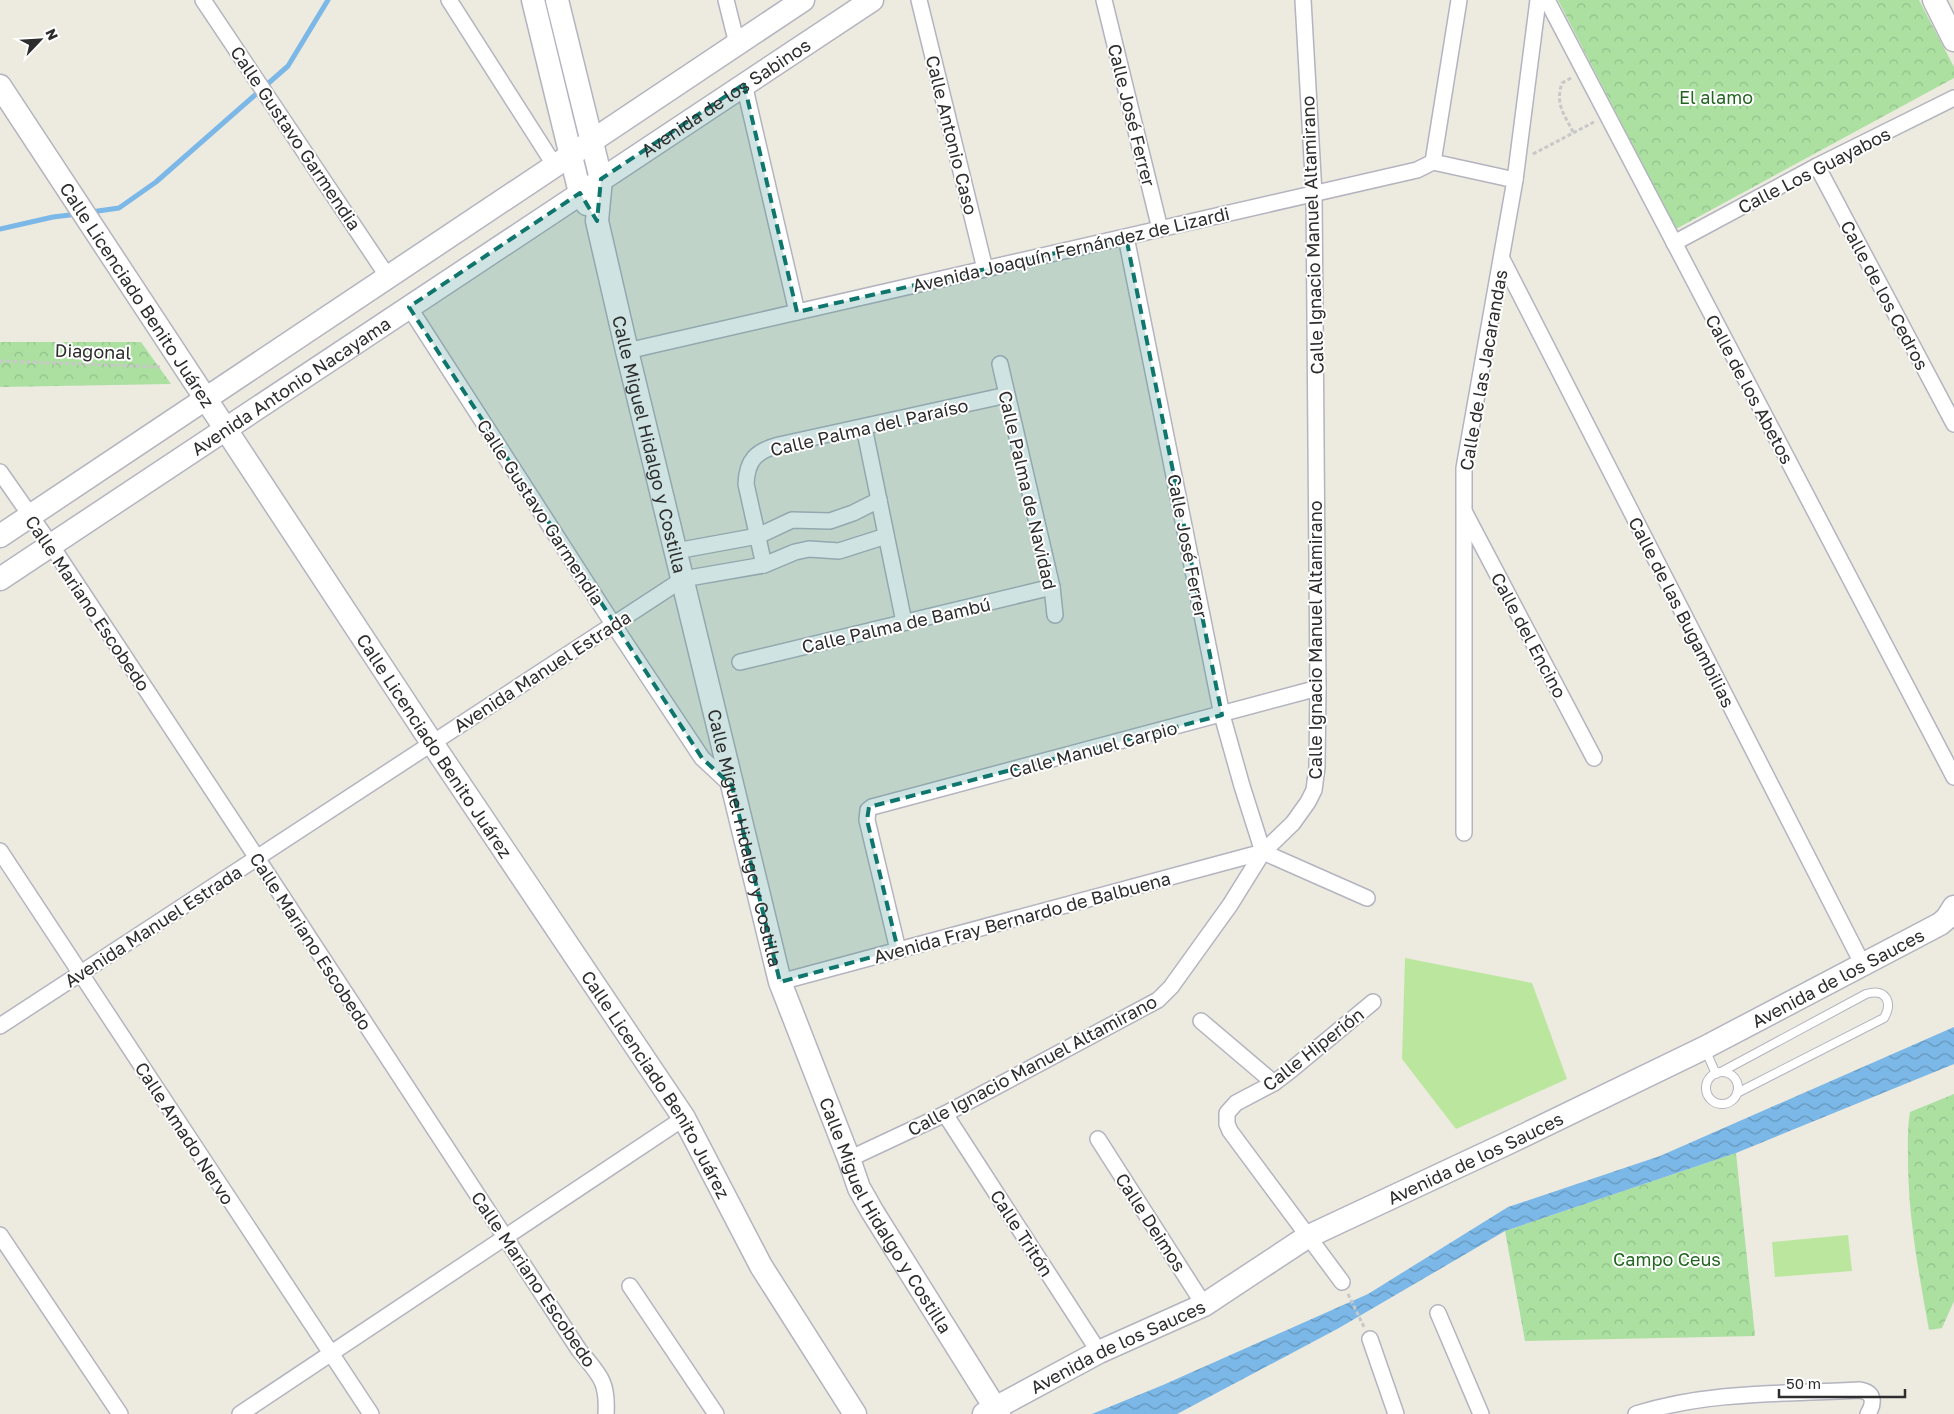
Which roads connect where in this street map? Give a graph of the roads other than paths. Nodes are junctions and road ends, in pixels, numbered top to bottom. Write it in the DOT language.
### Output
graph roads {
  1 [pos="203,0"];
  2 [pos="449,0"];
  3 [pos="532,0"];
  4 [pos="557,0"];
  5 [pos="726,0"];
  6 [pos="803,0"];
  7 [pos="872,0"];
  8 [pos="919,0"];
  9 [pos="1104,0"];
  10 [pos="1303,0"];
  11 [pos="1459,0"];
  12 [pos="1538,0"];
  13 [pos="1548,0"];
  14 [pos="1934,0"];
  15 [pos="1954,40"];
  16 [pos="737,44"];
  17 [pos="744,84"];
  18 [pos="0,86"];
  19 [pos="1954,98"];
  20 [pos="591,141"];
  21 [pos="563,161"];
  22 [pos="1434,162"];
  23 [pos="1817,166"];
  24 [pos="600,180"];
  25 [pos="1515,180"];
  26 [pos="580,193"];
  27 [pos="1314,194"];
  28 [pos="597,221"];
  29 [pos="1160,229"];
  30 [pos="1126,237"];
  31 [pos="1674,243"];
  32 [pos="1502,259"];
  33 [pos="985,269"];
  34 [pos="388,277"];
  35 [pos="409,307"];
  36 [pos="797,312"];
  37 [pos="626,351"];
  38 [pos="1000,364"];
  39 [pos="1006,396"];
  40 [pos="205,399"];
  41 [pos="1954,424"];
  42 [pos="864,427"];
  43 [pos="225,429"];
  44 [pos="0,472"];
  45 [pos="878,500"];
  46 [pos="1464,512"];
  47 [pos="29,516"];
  48 [pos="0,536"];
  49 [pos="758,536"];
  50 [pos="886,536"];
  51 [pos="51,545"];
  52 [pos="676,551"];
  53 [pos="764,565"];
  54 [pos="0,579"];
  55 [pos="683,579"];
  56 [pos="1052,587"];
  57 [pos="1055,616"];
  58 [pos="904,622"];
  59 [pos="614,624"];
  60 [pos="740,662"];
  61 [pos="1318,688"];
  62 [pos="1222,715"];
  63 [pos="432,743"];
  64 [pos="1594,758"];
  65 [pos="1954,777"];
  66 [pos="732,786"];
  67 [pos="1464,833"];
  68 [pos="0,851"];
  69 [pos="1264,852"];
  70 [pos="257,858"];
  71 [pos="1367,898"];
  72 [pos="1954,907"];
  73 [pos="898,950"];
  74 [pos="1863,965"];
  75 [pos="80,974"];
  76 [pos="780,982"];
  77 [pos="1374,1002"];
  78 [pos="1201,1021"];
  79 [pos="0,1026"];
  80 [pos="1704,1048"];
  81 [pos="1718,1073"];
  82 [pos="1274,1083"];
  83 [pos="1737,1093"];
  84 [pos="945,1114"];
  85 [pos="684,1118"];
  86 [pos="1098,1139"];
  87 [pos="849,1159"];
  88 [pos="0,1235"];
  89 [pos="506,1237"];
  90 [pos="1307,1237"];
  91 [pos="1342,1282"];
  92 [pos="630,1286"];
  93 [pos="1204,1305"];
  94 [pos="1438,1313"];
  95 [pos="1370,1339"];
  96 [pos="1099,1352"];
  97 [pos="331,1353"];
  98 [pos="992,1412"];
  99 [pos="120,1414"];
  100 [pos="240,1414"];
  101 [pos="371,1414"];
  102 [pos="606,1414"];
  103 [pos="716,1414"];
  104 [pos="855,1414"];
  105 [pos="1396,1414"];
  106 [pos="1481,1414"];
  107 [pos="1636,1414"];
  108 [pos="1868,1414"];
  1 -- 34 [label="street, Calle Gustavo Garmendia"];
  2 -- 21 [label="street"];
  3 -- 21 [label="street, Calle Miguel Hidalgo y Costilla"];
  4 -- 20 [label="street, Calle Miguel Hidalgo y Costilla"];
  5 -- 16 [label="street"];
  6 -- 16 [label="street, Avenida de los Sabinos"];
  7 -- 17 [label="street, Avenida de los Sabinos"];
  8 -- 33 [label="street, Calle Antonio Caso"];
  9 -- 29 [label="street, Calle José Ferrer"];
  10 -- 27 [label="street, Calle Ignacio Manuel Altamirano"];
  11 -- 22 [label="street"];
  12 -- 25 [label="street, Calle de las Jacarandas"];
  13 -- 31 [label="street, Calle de los Abetos"];
  14 -- 15 [label="street"];
  16 -- 20 [label="street, Avenida de los Sabinos"];
  17 -- 24 [label="street, Avenida de los Sabinos"];
  17 -- 36 [label="street"];
  18 -- 40 [label="street, Calle Licenciado Benito Juárez"];
  19 -- 23 [label="street, Calle Los Guayabos"];
  20 -- 21 [label="street, Avenida de los Sabinos"];
  20 -- 24 [label="street, Calle Miguel Hidalgo y Costilla"];
  21 -- 26 [label="street, Calle Miguel Hidalgo y Costilla"];
  21 -- 34 [label="street, Avenida Antonio Nacayama"];
  22 -- 25 [label="street"];
  22 -- 27 [label="street, Avenida Joaquín Fernández de Lizardi"];
  23 -- 31 [label="street, Calle Los Guayabos"];
  23 -- 41 [label="street, Calle de los Cedros"];
  24 -- 26 [label="street, Avenida de los Sabinos"];
  24 -- 28 [label="street, Calle Miguel Hidalgo y Costilla"];
  25 -- 32 [label="street, Calle de las Jacarandas"];
  26 -- 28 [label="street, Calle Miguel Hidalgo y Costilla"];
  26 -- 35 [label="street, Avenida Antonio Nacayama"];
  27 -- 29 [label="street, Avenida Joaquín Fernández de Lizardi"];
  27 -- 61 [label="street, Calle Ignacio Manuel Altamirano"];
  28 -- 37 [label="street, Calle Miguel Hidalgo y Costilla"];
  29 -- 30 [label="street, Avenida Joaquín Fernández de Lizardi"];
  30 -- 33 [label="street, Avenida Joaquín Fernández de Lizardi"];
  30 -- 62 [label="street, Calle José Ferrer"];
  31 -- 65 [label="street, Calle de los Abetos"];
  32 -- 46 [label="street, Calle de las Jacarandas"];
  32 -- 74 [label="street, Calle de las Bugambilias"];
  33 -- 36 [label="street, Avenida Joaquín Fernández de Lizardi"];
  34 -- 40 [label="street, Avenida Antonio Nacayama"];
  35 -- 43 [label="street, Avenida Antonio Nacayama"];
  35 -- 59 [label="street, Calle Gustavo Garmendia"];
  36 -- 37 [label="street, Avenida Joaquín Fernández de Lizardi"];
  37 -- 52 [label="street, Calle Miguel Hidalgo y Costilla"];
  38 -- 39 [label="street, Calle Palma de Navidad"];
  39 -- 42 [label="street, Calle Palma del Paraíso"];
  39 -- 56 [label="street, Calle Palma de Navidad"];
  40 -- 43 [label="street, Calle Licenciado Benito Juárez"];
  40 -- 47 [label="street, Avenida Antonio Nacayama"];
  42 -- 45 [label="street"];
  42 -- 49 [label="street, Calle Palma del Paraíso"];
  43 -- 51 [label="street, Avenida Antonio Nacayama"];
  43 -- 63 [label="street, Calle Licenciado Benito Juárez"];
  44 -- 47 [label="street, Calle Mariano Escobedo"];
  45 -- 49 [label="street"];
  45 -- 50 [label="street"];
  46 -- 64 [label="street, Calle del Encino"];
  46 -- 67 [label="street, Calle de las Jacarandas"];
  47 -- 48 [label="street, Avenida Antonio Nacayama"];
  47 -- 51 [label="street, Calle Mariano Escobedo"];
  49 -- 52 [label="street"];
  49 -- 53 [label="street, Calle Palma del Paraíso"];
  50 -- 53 [label="street"];
  50 -- 58 [label="street"];
  51 -- 54 [label="street, Avenida Antonio Nacayama"];
  51 -- 70 [label="street, Calle Mariano Escobedo"];
  52 -- 55 [label="street, Calle Miguel Hidalgo y Costilla"];
  53 -- 55 [label="street"];
  55 -- 59 [label="street, Avenida Manuel Estrada"];
  55 -- 66 [label="street, Calle Miguel Hidalgo y Costilla"];
  56 -- 57 [label="street, Calle Palma de Navidad"];
  56 -- 58 [label="street, Calle Palma de Bambú"];
  58 -- 60 [label="street, Calle Palma de Bambú"];
  59 -- 63 [label="street, Avenida Manuel Estrada"];
  59 -- 66 [label="street, Calle Gustavo Garmendia"];
  61 -- 62 [label="street, Calle Manuel Carpio"];
  61 -- 69 [label="street, Calle Ignacio Manuel Altamirano"];
  62 -- 69 [label="street, Calle José Ferrer"];
  62 -- 73 [label="street, Calle Manuel Carpio"];
  63 -- 70 [label="street, Avenida Manuel Estrada"];
  63 -- 85 [label="street, Calle Licenciado Benito Juárez"];
  66 -- 76 [label="street, Calle Miguel Hidalgo y Costilla"];
  68 -- 75 [label="street, Calle Amado Nervo"];
  69 -- 71 [label="street"];
  69 -- 73 [label="street, Avenida Fray Bernardo de Balbuena"];
  69 -- 84 [label="street, Calle Ignacio Manuel Altamirano"];
  70 -- 75 [label="street, Avenida Manuel Estrada"];
  70 -- 89 [label="street, Calle Mariano Escobedo"];
  72 -- 74 [label="street, Avenida de los Sauces"];
  73 -- 76 [label="street, Avenida Fray Bernardo de Balbuena"];
  74 -- 80 [label="street, Avenida de los Sauces"];
  75 -- 79 [label="street, Avenida Manuel Estrada"];
  75 -- 97 [label="street, Calle Amado Nervo"];
  76 -- 87 [label="street, Calle Miguel Hidalgo y Costilla"];
  77 -- 82 [label="street, Calle Hiperión"];
  78 -- 82 [label="street"];
  80 -- 81 [label="lane"];
  80 -- 90 [label="street, Avenida de los Sauces"];
  81 -- 83 [label="lane"];
  81 -- 83 [label="lane"];
  81 -- 83 [label="lane"];
  82 -- 90 [label="street, Calle Hiperión"];
  84 -- 87 [label="street, Calle Ignacio Manuel Altamirano"];
  84 -- 96 [label="street, Calle Tritón"];
  85 -- 89 [label="street"];
  85 -- 104 [label="street, Calle Licenciado Benito Juárez"];
  86 -- 93 [label="street, Calle Deimos"];
  87 -- 98 [label="street, Calle Miguel Hidalgo y Costilla"];
  88 -- 99 [label="street"];
  89 -- 97 [label="street"];
  89 -- 102 [label="street, Calle Mariano Escobedo"];
  90 -- 91 [label="street"];
  90 -- 93 [label="street, Avenida de los Sauces"];
  92 -- 103 [label="street"];
  93 -- 96 [label="street, Avenida de los Sauces"];
  94 -- 106 [label="street"];
  95 -- 105 [label="street"];
  96 -- 98 [label="street, Avenida de los Sauces"];
  97 -- 100 [label="street"];
  97 -- 101 [label="street, Calle Amado Nervo"];
  107 -- 108 [label="street"];
}
